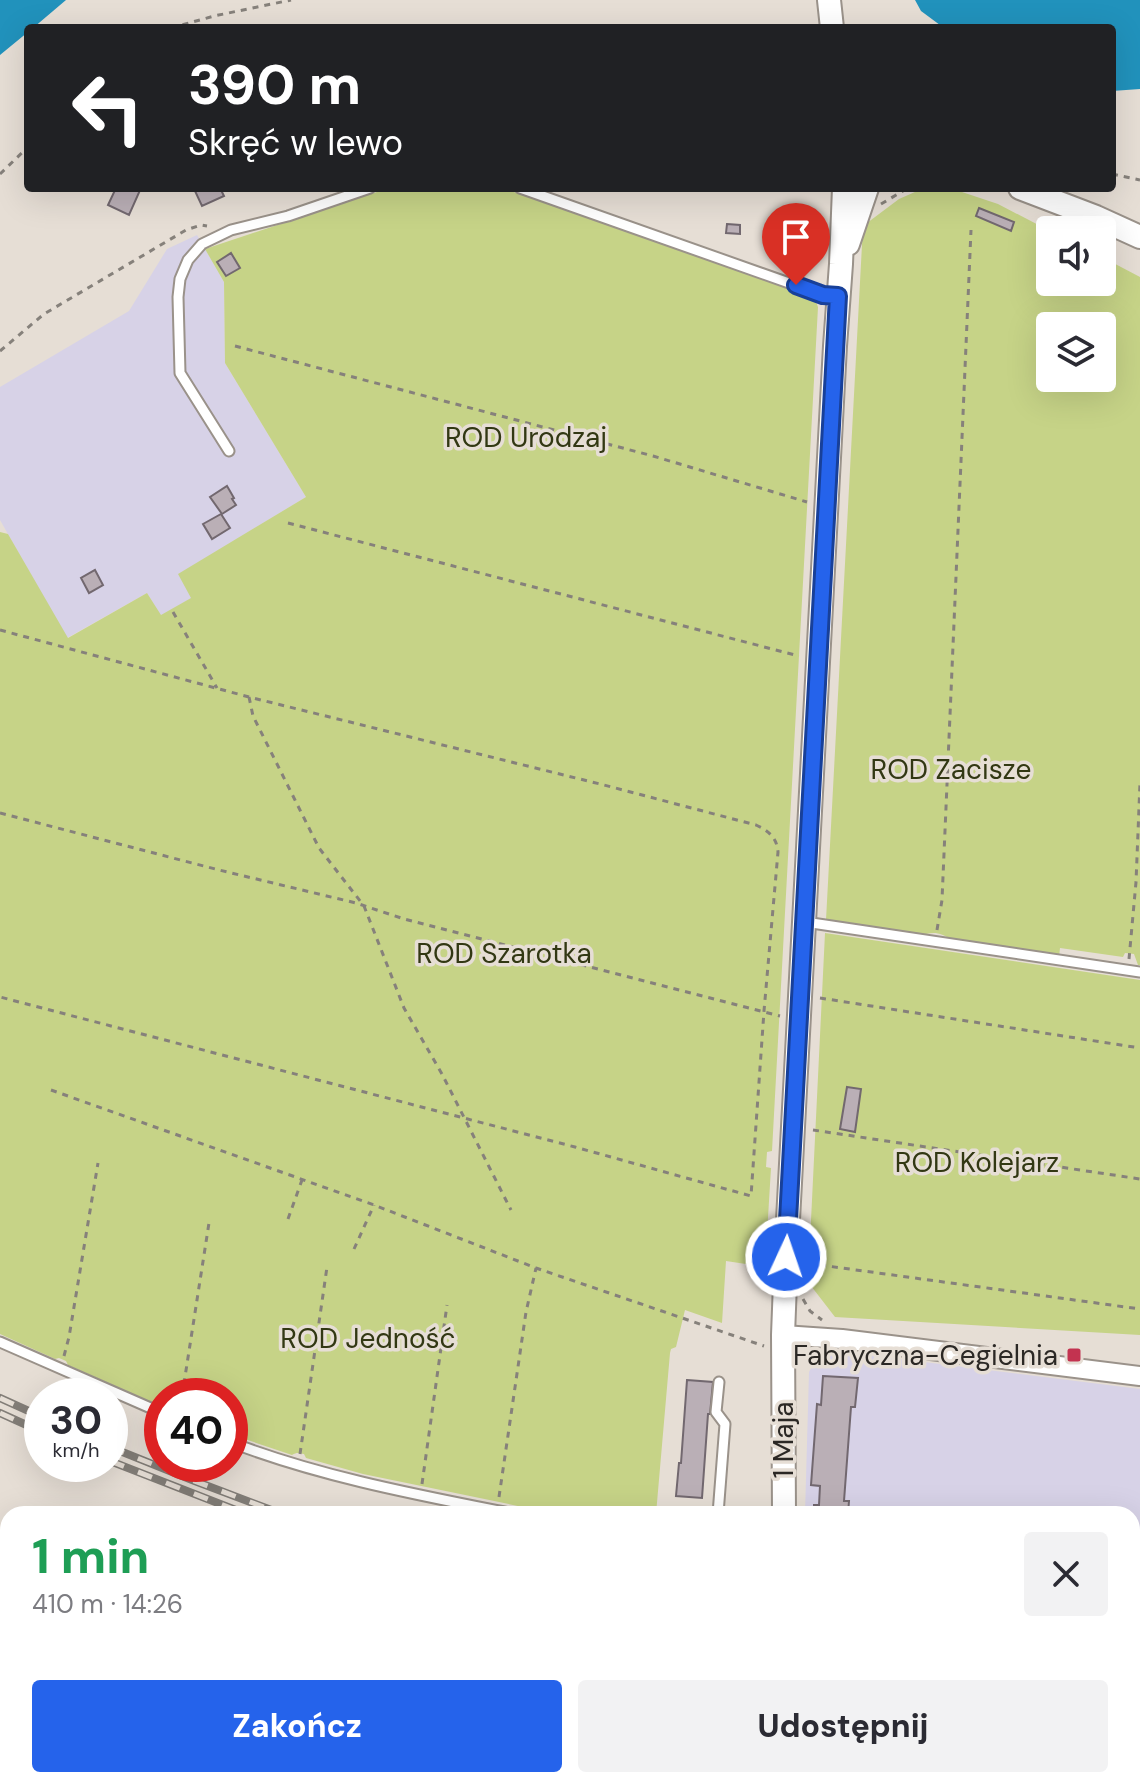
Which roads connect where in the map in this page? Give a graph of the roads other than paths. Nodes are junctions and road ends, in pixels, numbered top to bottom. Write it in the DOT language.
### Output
graph roads {
  1 [pos="358,192"];
  2 [pos="531,192"];
  3 [pos="844,192"];
  4 [pos="1030,192"];
  5 [pos="872,197"];
  6 [pos="1140,237"];
  7 [pos="841,264"];
  8 [pos="838,296"];
  9 [pos="229,451"];
  10 [pos="805,922"];
  11 [pos="1140,972"];
  12 [pos="0,1342"];
  13 [pos="783,1344"];
  14 [pos="1140,1376"];
  15 [pos="719,1382"];
  16 [pos="144,1405"];
  17 [pos="248,1448"];
  18 [pos="473,1506"];
  19 [pos="719,1506"];
  20 [pos="784,1506"];
  1 -- 9 [label="lane"];
  2 -- 8 [label="lane"];
  3 -- 7 [label="street, 1 Maja"];
  4 -- 6 [label="street"];
  5 -- 7 [label="street, 1 Maja"];
  7 -- 8 [label="street, 1 Maja"];
  8 -- 10 [label="street, 1 Maja"];
  10 -- 11 [label="lane"];
  10 -- 13 [label="street, 1 Maja"];
  12 -- 16 [label="lane"];
  13 -- 14 [label="street"];
  13 -- 20 [label="street, 1 Maja"];
  15 -- 19 [label="lane"];
  17 -- 18 [label="lane"];
}
